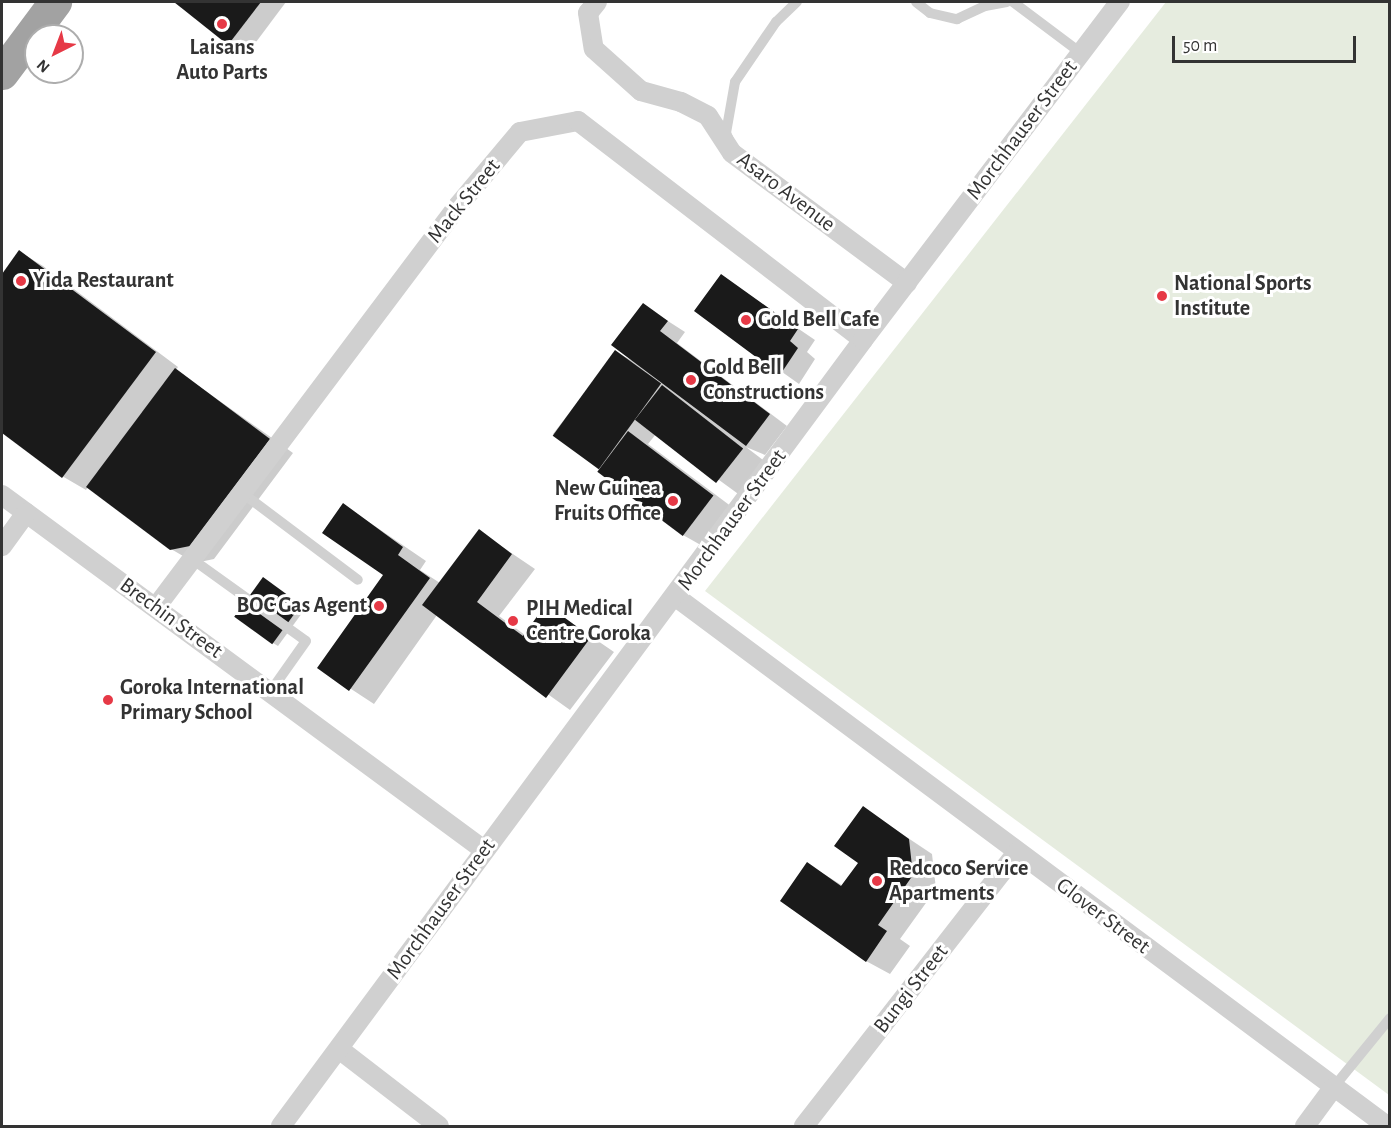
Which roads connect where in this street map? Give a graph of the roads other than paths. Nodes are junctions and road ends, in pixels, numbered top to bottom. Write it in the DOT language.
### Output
graph roads {
  1 [pos="55,2"];
  2 [pos="597,2"];
  3 [pos="797,2"];
  4 [pos="916,2"];
  5 [pos="1007,2"];
  6 [pos="1013,2"];
  7 [pos="1120,2"];
  8 [pos="1081,53"];
  9 [pos="2,73"];
  10 [pos="732,153"];
  11 [pos="907,283"];
  12 [pos="864,340"];
  13 [pos="241,492"];
  14 [pos="2,495"];
  15 [pos="26,513"];
  16 [pos="2,546"];
  17 [pos="192,559"];
  18 [pos="358,580"];
  19 [pos="676,597"];
  20 [pos="156,607"];
  21 [pos="270,692"];
  22 [pos="484,850"];
  23 [pos="1017,852"];
  24 [pos="1389,1018"];
  25 [pos="339,1049"];
  26 [pos="1334,1088"];
  27 [pos="281,1126"];
  28 [pos="439,1126"];
  29 [pos="804,1126"];
  30 [pos="1305,1126"];
  31 [pos="1386,1126"];
  1 -- 9 [label="highway"];
  2 -- 10 [label="street, Asaro Avenue"];
  3 -- 10 [label="lane"];
  4 -- 5 [label="lane"];
  6 -- 8 [label="lane"];
  7 -- 8 [label="street, Morchhauser Street"];
  8 -- 11 [label="street, Morchhauser Street"];
  10 -- 11 [label="street, Asaro Avenue"];
  11 -- 12 [label="street, Morchhauser Street"];
  12 -- 13 [label="street, Mack Street"];
  12 -- 19 [label="street, Morchhauser Street"];
  13 -- 17 [label="street, Mack Street"];
  13 -- 18 [label="lane"];
  14 -- 15 [label="street, Brechin Street"];
  15 -- 16 [label="street"];
  15 -- 20 [label="street, Brechin Street"];
  17 -- 20 [label="street, Mack Street"];
  17 -- 21 [label="lane"];
  19 -- 22 [label="street, Morchhauser Street"];
  19 -- 23 [label="street, Glover Street"];
  20 -- 21 [label="street, Brechin Street"];
  21 -- 22 [label="street, Brechin Street"];
  22 -- 25 [label="street, Morchhauser Street"];
  23 -- 26 [label="street, Glover Street"];
  23 -- 29 [label="street, Bungi Street"];
  24 -- 26 [label="lane"];
  25 -- 27 [label="street, Morchhauser Street"];
  25 -- 28 [label="street"];
  26 -- 30 [label="street"];
  26 -- 31 [label="street, Glover Street"];
}
